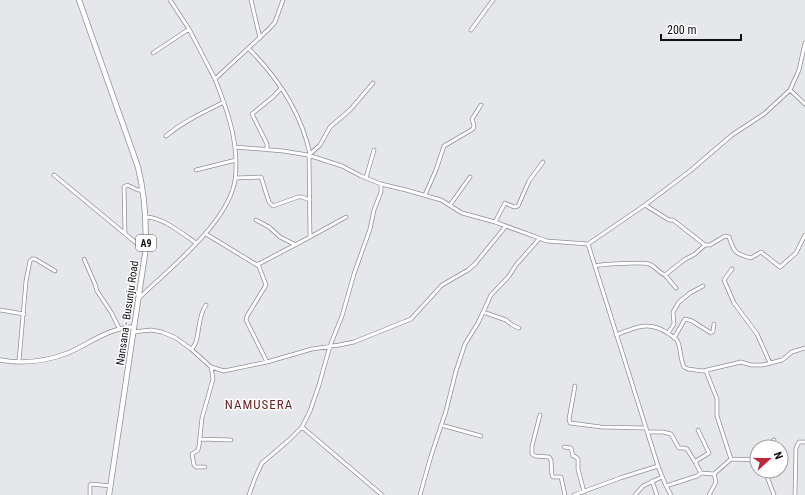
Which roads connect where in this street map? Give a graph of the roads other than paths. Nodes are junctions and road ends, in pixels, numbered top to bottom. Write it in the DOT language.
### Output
graph roads {
  1 [pos="79,0"];
  2 [pos="170,0"];
  3 [pos="251,0"];
  4 [pos="283,0"];
  5 [pos="493,0"];
  6 [pos="189,28"];
  7 [pos="472,30"];
  8 [pos="260,38"];
  9 [pos="805,42"];
  10 [pos="249,49"];
  11 [pos="153,54"];
  12 [pos="215,79"];
  13 [pos="373,83"];
  14 [pos="281,88"];
  15 [pos="790,90"];
  16 [pos="224,102"];
  17 [pos="805,104"];
  18 [pos="481,105"];
  19 [pos="166,136"];
  20 [pos="236,147"];
  21 [pos="267,150"];
  22 [pos="374,150"];
  23 [pos="309,155"];
  24 [pos="236,160"];
  25 [pos="542,162"];
  26 [pos="196,170"];
  27 [pos="54,175"];
  28 [pos="470,177"];
  29 [pos="236,178"];
  30 [pos="366,178"];
  31 [pos="381,184"];
  32 [pos="143,190"];
  33 [pos="425,195"];
  34 [pos="310,200"];
  35 [pos="645,205"];
  36 [pos="450,206"];
  37 [pos="146,217"];
  38 [pos="346,217"];
  39 [pos="256,220"];
  40 [pos="496,222"];
  41 [pos="506,226"];
  42 [pos="125,233"];
  43 [pos="206,234"];
  44 [pos="805,235"];
  45 [pos="310,237"];
  46 [pos="539,238"];
  47 [pos="196,243"];
  48 [pos="588,244"];
  49 [pos="296,245"];
  50 [pos="705,245"];
  51 [pos="145,248"];
  52 [pos="84,259"];
  53 [pos="258,264"];
  54 [pos="595,266"];
  55 [pos="732,269"];
  56 [pos="55,271"];
  57 [pos="665,275"];
  58 [pos="703,286"];
  59 [pos="676,288"];
  60 [pos="139,298"];
  61 [pos="206,305"];
  62 [pos="0,310"];
  63 [pos="483,312"];
  64 [pos="24,314"];
  65 [pos="714,324"];
  66 [pos="119,328"];
  67 [pos="519,328"];
  68 [pos="134,330"];
  69 [pos="668,333"];
  70 [pos="616,335"];
  71 [pos="674,338"];
  72 [pos="330,346"];
  73 [pos="805,348"];
  74 [pos="192,349"];
  75 [pos="0,360"];
  76 [pos="19,361"];
  77 [pos="267,362"];
  78 [pos="770,363"];
  79 [pos="211,367"];
  80 [pos="706,370"];
  81 [pos="575,386"];
  82 [pos="540,415"];
  83 [pos="442,425"];
  84 [pos="302,427"];
  85 [pos="646,428"];
  86 [pos="698,430"];
  87 [pos="647,432"];
  88 [pos="481,436"];
  89 [pos="200,439"];
  90 [pos="231,440"];
  91 [pos="805,442"];
  92 [pos="564,447"];
  93 [pos="731,459"];
  94 [pos="749,460"];
  95 [pos="695,462"];
  96 [pos="658,466"];
  97 [pos="206,468"];
  98 [pos="701,473"];
  99 [pos="714,474"];
  100 [pos="662,477"];
  101 [pos="768,479"];
  102 [pos="652,481"];
  103 [pos="111,486"];
  104 [pos="666,486"];
  105 [pos="583,493"];
  106 [pos="90,495"];
  107 [pos="109,495"];
  108 [pos="249,495"];
  109 [pos="382,495"];
  110 [pos="420,495"];
  111 [pos="565,495"];
  112 [pos="574,495"];
  113 [pos="634,495"];
  114 [pos="656,495"];
  115 [pos="671,495"];
  116 [pos="709,495"];
  117 [pos="774,495"];
  118 [pos="794,495"];
  1 -- 32 [label="main road, Nansana - Busunju Road / A9"];
  2 -- 6 [label="street"];
  3 -- 8 [label="street"];
  4 -- 8 [label="street"];
  5 -- 7 [label="street"];
  6 -- 11 [label="street"];
  6 -- 12 [label="street"];
  8 -- 10 [label="street"];
  9 -- 15 [label="street"];
  10 -- 12 [label="street"];
  10 -- 14 [label="street"];
  12 -- 16 [label="street"];
  13 -- 23 [label="street"];
  14 -- 21 [label="street"];
  14 -- 23 [label="street"];
  15 -- 17 [label="street"];
  15 -- 35 [label="street"];
  16 -- 19 [label="street"];
  16 -- 20 [label="street"];
  18 -- 33 [label="street"];
  20 -- 21 [label="street"];
  20 -- 24 [label="street"];
  21 -- 23 [label="street"];
  22 -- 30 [label="street"];
  23 -- 30 [label="street"];
  23 -- 34 [label="street"];
  24 -- 26 [label="street"];
  24 -- 29 [label="street"];
  25 -- 40 [label="street"];
  27 -- 42 [label="street"];
  28 -- 36 [label="street"];
  29 -- 34 [label="street"];
  29 -- 43 [label="street"];
  30 -- 31 [label="street"];
  31 -- 33 [label="street"];
  31 -- 72 [label="street"];
  32 -- 37 [label="main road, Nansana - Busunju Road / A9"];
  32 -- 42 [label="street"];
  33 -- 36 [label="street"];
  34 -- 45 [label="street"];
  35 -- 48 [label="street"];
  35 -- 50 [label="street"];
  36 -- 40 [label="street"];
  37 -- 47 [label="street"];
  37 -- 51 [label="main road, Nansana - Busunju Road / A9"];
  38 -- 45 [label="street"];
  39 -- 49 [label="street"];
  40 -- 41 [label="street"];
  41 -- 46 [label="street"];
  41 -- 72 [label="street"];
  42 -- 51 [label="street"];
  43 -- 47 [label="street"];
  43 -- 53 [label="street"];
  44 -- 50 [label="street"];
  45 -- 49 [label="street"];
  46 -- 48 [label="street"];
  46 -- 63 [label="street"];
  47 -- 60 [label="street"];
  48 -- 54 [label="street"];
  49 -- 53 [label="street"];
  50 -- 57 [label="street"];
  51 -- 60 [label="main road, Nansana - Busunju Road / A9"];
  52 -- 66 [label="street"];
  53 -- 77 [label="street"];
  54 -- 57 [label="street"];
  54 -- 70 [label="street"];
  55 -- 78 [label="street"];
  56 -- 64 [label="street"];
  57 -- 59 [label="street"];
  58 -- 69 [label="street"];
  60 -- 68 [label="main road, Nansana - Busunju Road / A9"];
  61 -- 74 [label="street"];
  62 -- 64 [label="street"];
  63 -- 67 [label="street"];
  63 -- 83 [label="street"];
  64 -- 76 [label="street"];
  65 -- 71 [label="street"];
  66 -- 68 [label="street"];
  66 -- 76 [label="street"];
  68 -- 74 [label="street"];
  68 -- 103 [label="main road, Nansana - Busunju Road / A9"];
  69 -- 70 [label="street"];
  69 -- 71 [label="street"];
  70 -- 85 [label="street"];
  71 -- 80 [label="street"];
  72 -- 77 [label="street"];
  72 -- 84 [label="street"];
  73 -- 78 [label="street"];
  74 -- 79 [label="street"];
  75 -- 76 [label="street"];
  77 -- 79 [label="street"];
  78 -- 80 [label="street"];
  79 -- 89 [label="street"];
  80 -- 93 [label="street"];
  81 -- 85 [label="street"];
  82 -- 111 [label="street"];
  83 -- 88 [label="street"];
  83 -- 110 [label="street"];
  84 -- 108 [label="street"];
  84 -- 109 [label="street"];
  85 -- 87 [label="street"];
  86 -- 95 [label="street"];
  87 -- 95 [label="street"];
  87 -- 96 [label="street"];
  89 -- 90 [label="street"];
  89 -- 97 [label="street"];
  91 -- 118 [label="street"];
  92 -- 105 [label="street"];
  93 -- 94 [label="street"];
  93 -- 99 [label="street"];
  95 -- 98 [label="street"];
  96 -- 100 [label="street"];
  96 -- 105 [label="street"];
  98 -- 99 [label="street"];
  98 -- 104 [label="street"];
  99 -- 116 [label="street"];
  100 -- 102 [label="street"];
  100 -- 104 [label="street"];
  101 -- 117 [label="street"];
  102 -- 113 [label="street"];
  102 -- 114 [label="street"];
  103 -- 106 [label="street"];
  103 -- 107 [label="main road, Nansana - Busunju Road / A9"];
  104 -- 115 [label="street"];
  105 -- 112 [label="street"];
}
